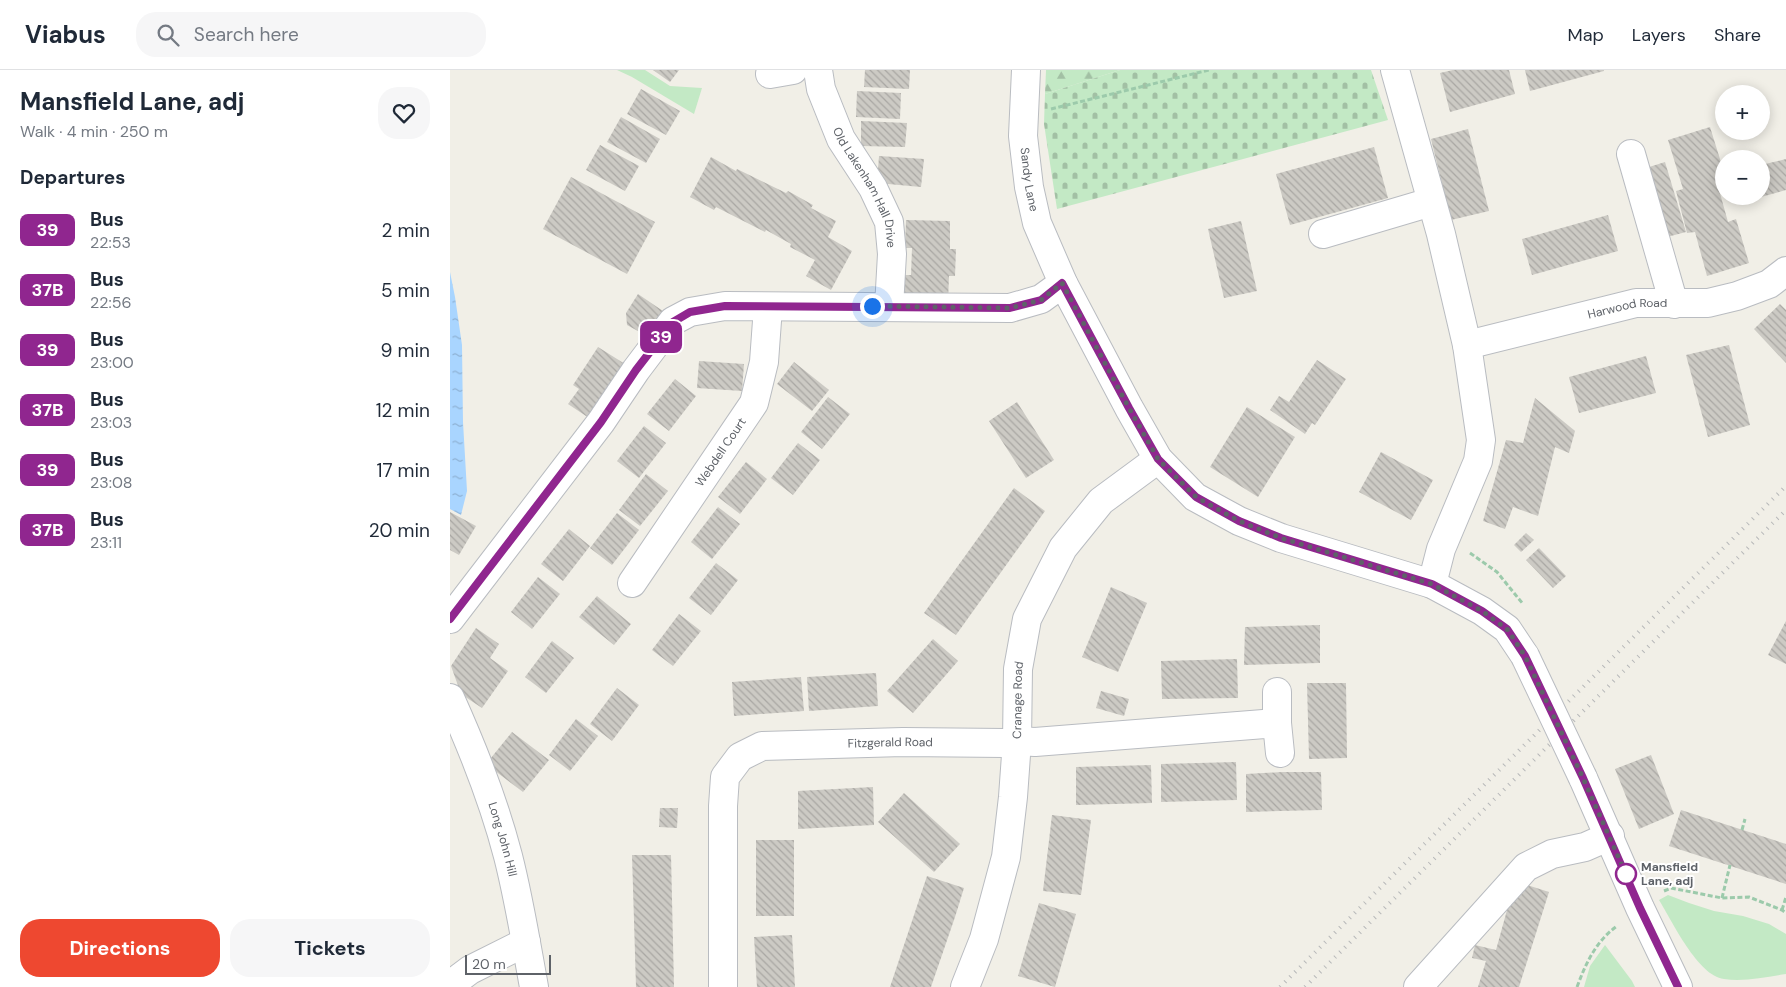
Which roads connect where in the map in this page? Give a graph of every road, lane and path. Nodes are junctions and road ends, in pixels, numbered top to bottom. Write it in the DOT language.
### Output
graph roads {
  1 [pos="818,70"];
  2 [pos="1026,70"];
  3 [pos="1209,70"];
  4 [pos="1395,70"];
  5 [pos="1050,110"];
  6 [pos="1631,154"];
  7 [pos="1431,202"];
  8 [pos="1323,234"];
  9 [pos="1786,271"];
  10 [pos="1062,283"];
  11 [pos="1674,304"];
  12 [pos="889,306"];
  13 [pos="768,307"];
  14 [pos="1467,345"];
  15 [pos="1158,459"];
  16 [pos="1448,536"];
  17 [pos="632,583"];
  18 [pos="1432,584"];
  19 [pos="1529,610"];
  20 [pos="450,619"];
  21 [pos="1277,692"];
  22 [pos="450,698"];
  23 [pos="1277,722"];
  24 [pos="1017,741"];
  25 [pos="1280,752"];
  26 [pos="1745,819"];
  27 [pos="1742,830"];
  28 [pos="1610,836"];
  29 [pos="1730,866"];
  30 [pos="1671,888"];
  31 [pos="1786,897"];
  32 [pos="1722,898"];
  33 [pos="1640,908"];
  34 [pos="1782,910"];
  35 [pos="1786,913"];
  36 [pos="526,942"];
  37 [pos="450,985"];
  38 [pos="534,987"];
  39 [pos="723,987"];
  40 [pos="965,987"];
  41 [pos="1418,987"];
  42 [pos="1577,987"];
  43 [pos="1678,987"];
  1 -- 12 [label="street, Old Lakenham Hall Drive"];
  2 -- 10 [label="street, Sandy Lane"];
  3 -- 5 [label="path"];
  4 -- 7 [label="street"];
  6 -- 11 [label="street"];
  7 -- 8 [label="street"];
  7 -- 14 [label="street"];
  9 -- 11 [label="street, Harwood Road"];
  10 -- 12 [label="street"];
  10 -- 15 [label="street, Sandy Lane"];
  11 -- 14 [label="street, Harwood Road"];
  12 -- 13 [label="street"];
  13 -- 17 [label="street, Webdell Court"];
  13 -- 20 [label="street"];
  14 -- 16 [label="street"];
  15 -- 18 [label="street, Sandy Lane"];
  15 -- 24 [label="street, Cranage Road"];
  16 -- 18 [label="street"];
  16 -- 19 [label="path"];
  18 -- 28 [label="street, Sandy Lane, bridge"];
  21 -- 23 [label="street"];
  22 -- 36 [label="street, Long John Hill"];
  23 -- 24 [label="street, Fitzgerald Road"];
  23 -- 25 [label="street"];
  24 -- 39 [label="street, Fitzgerald Road"];
  24 -- 40 [label="street, Cranage Road"];
  26 -- 27 [label="path"];
  28 -- 33 [label="street, Sandy Lane"];
  28 -- 41 [label="street"];
  29 -- 32 [label="path"];
  30 -- 32 [label="path"];
  31 -- 34 [label="path"];
  32 -- 34 [label="path"];
  33 -- 42 [label="path"];
  33 -- 43 [label="street, Sandy Lane"];
  34 -- 35 [label="path"];
  36 -- 37 [label="street"];
  36 -- 38 [label="street, Long John Hill"];
}
